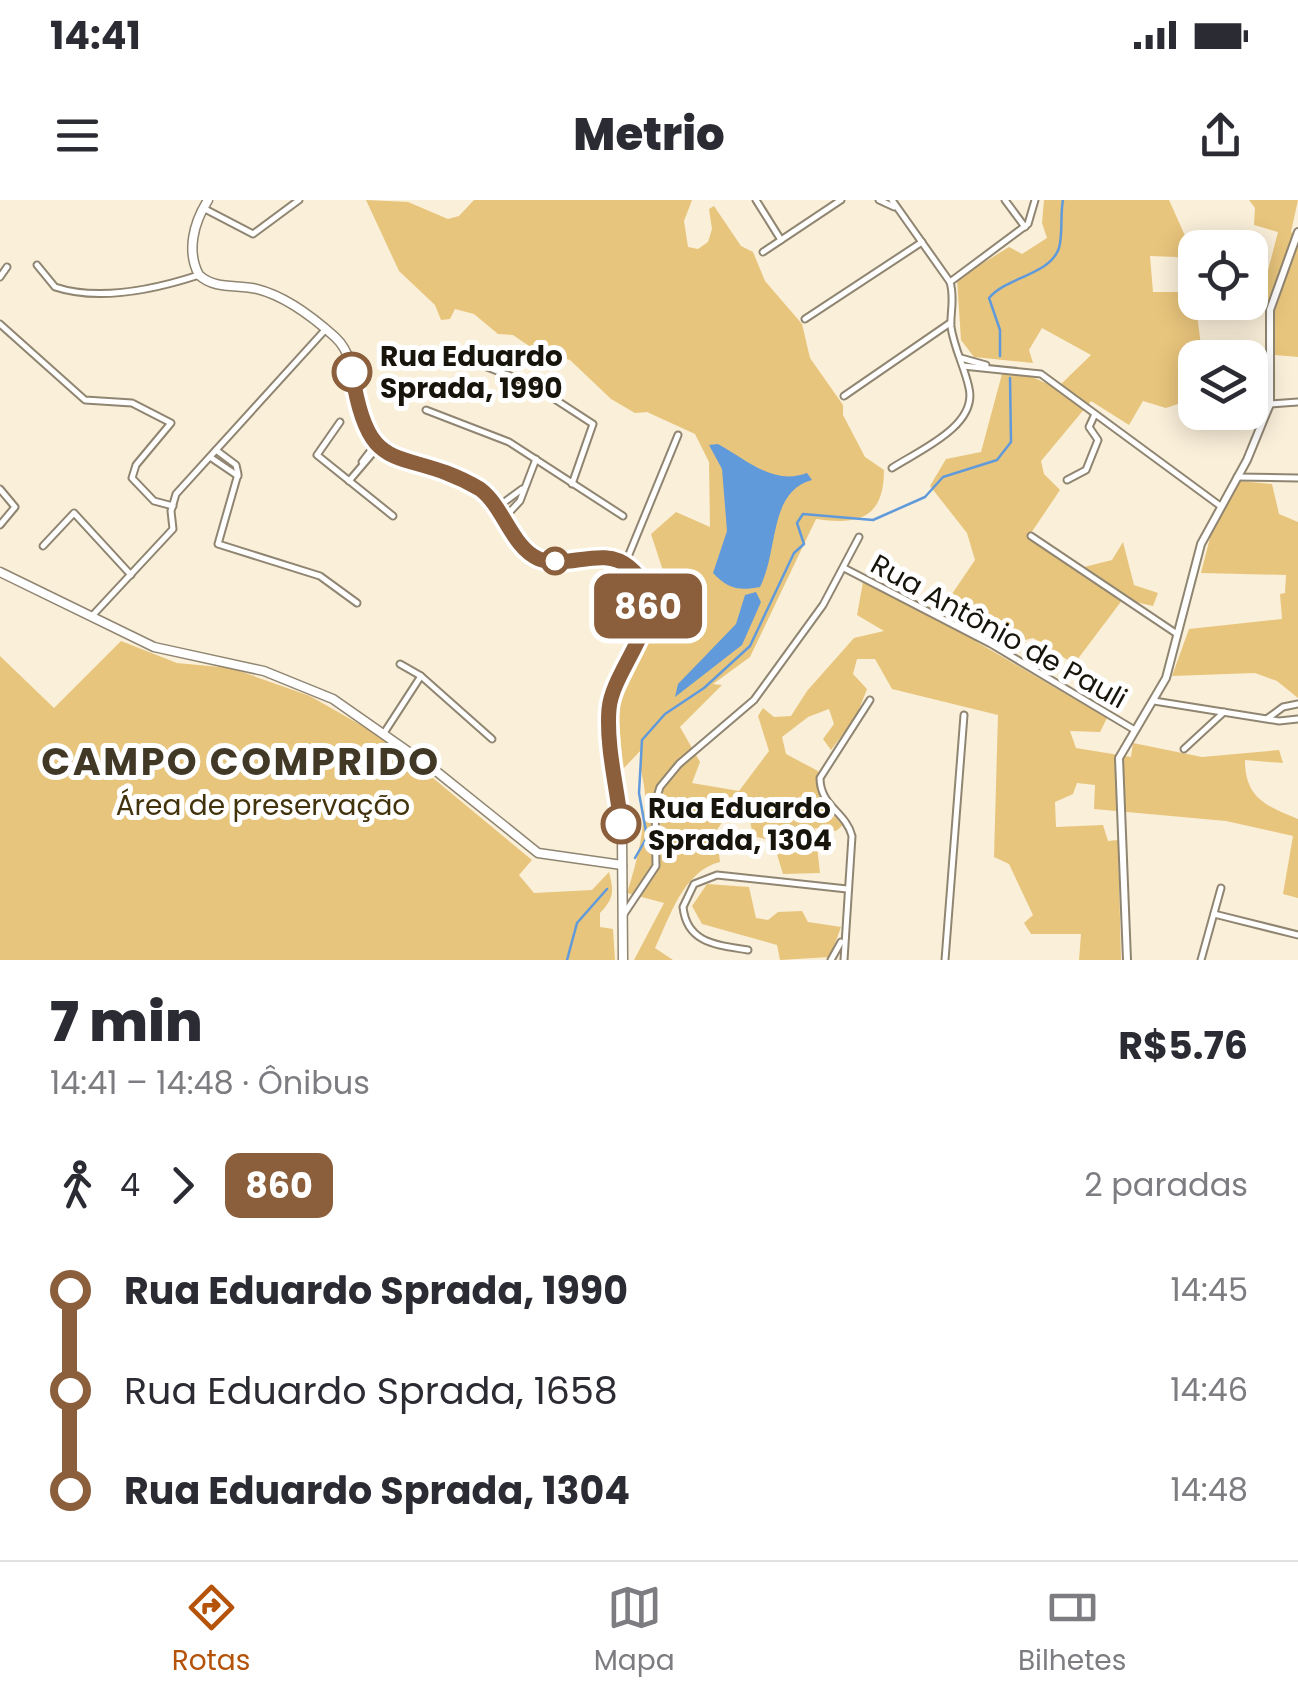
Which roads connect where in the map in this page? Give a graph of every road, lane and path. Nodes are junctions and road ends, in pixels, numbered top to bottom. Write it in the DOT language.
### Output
graph roads {
  1 [pos="299,200"];
  2 [pos="756,200"];
  3 [pos="841,200"];
  4 [pos="879,200"];
  5 [pos="892,200"];
  6 [pos="1006,200"];
  7 [pos="1035,200"];
  8 [pos="205,204"];
  9 [pos="898,209"];
  10 [pos="1025,227"];
  11 [pos="1298,232"];
  12 [pos="781,240"];
  13 [pos="922,242"];
  14 [pos="763,252"];
  15 [pos="37,265"];
  16 [pos="7,267"];
  17 [pos="0,276"];
  18 [pos="199,276"];
  19 [pos="950,282"];
  20 [pos="805,320"];
  21 [pos="0,324"];
  22 [pos="950,324"];
  23 [pos="326,330"];
  24 [pos="962,362"];
  25 [pos="482,365"];
  26 [pos="844,396"];
  27 [pos="1298,402"];
  28 [pos="1270,404"];
  29 [pos="426,410"];
  30 [pos="1095,414"];
  31 [pos="340,422"];
  32 [pos="678,434"];
  33 [pos="376,446"];
  34 [pos="216,450"];
  35 [pos="210,457"];
  36 [pos="536,459"];
  37 [pos="892,468"];
  38 [pos="238,476"];
  39 [pos="1237,477"];
  40 [pos="1298,478"];
  41 [pos="1066,480"];
  42 [pos="348,481"];
  43 [pos="572,484"];
  44 [pos="524,487"];
  45 [pos="0,489"];
  46 [pos="173,506"];
  47 [pos="499,506"];
  48 [pos="1220,506"];
  49 [pos="393,516"];
  50 [pos="506,516"];
  51 [pos="623,516"];
  52 [pos="0,525"];
  53 [pos="1032,536"];
  54 [pos="860,537"];
  55 [pos="43,546"];
  56 [pos="625,564"];
  57 [pos="844,568"];
  58 [pos="0,572"];
  59 [pos="131,575"];
  60 [pos="357,603"];
  61 [pos="90,618"];
  62 [pos="1177,634"];
  63 [pos="400,664"];
  64 [pos="421,676"];
  65 [pos="870,700"];
  66 [pos="1154,701"];
  67 [pos="1298,704"];
  68 [pos="1224,712"];
  69 [pos="964,715"];
  70 [pos="1268,718"];
  71 [pos="1298,719"];
  72 [pos="1133,728"];
  73 [pos="384,732"];
  74 [pos="492,739"];
  75 [pos="1184,749"];
  76 [pos="622,865"];
  77 [pos="847,888"];
  78 [pos="1221,888"];
  79 [pos="1214,914"];
  80 [pos="619,920"];
  81 [pos="1298,935"];
  82 [pos="842,939"];
  83 [pos="748,950"];
  84 [pos="623,960"];
  85 [pos="831,960"];
  86 [pos="844,960"];
  87 [pos="945,960"];
  88 [pos="1127,960"];
  89 [pos="1202,960"];
  1 -- 8 [label="street"];
  2 -- 12 [label="street"];
  3 -- 12 [label="street"];
  4 -- 9 [label="street"];
  5 -- 9 [label="street"];
  6 -- 10 [label="street"];
  7 -- 10 [label="street"];
  8 -- 18 [label="main road"];
  9 -- 13 [label="street"];
  10 -- 19 [label="street"];
  11 -- 28 [label="street"];
  12 -- 14 [label="street"];
  13 -- 19 [label="street"];
  13 -- 20 [label="street"];
  15 -- 18 [label="street"];
  16 -- 17 [label="street"];
  18 -- 23 [label="main road"];
  19 -- 22 [label="street"];
  21 -- 46 [label="street"];
  22 -- 24 [label="street"];
  22 -- 26 [label="street"];
  23 -- 33 [label="main road"];
  23 -- 34 [label="street"];
  24 -- 30 [label="street"];
  24 -- 37 [label="street"];
  25 -- 43 [label="street"];
  27 -- 28 [label="street"];
  28 -- 39 [label="street"];
  29 -- 36 [label="street"];
  30 -- 41 [label="street"];
  30 -- 48 [label="street"];
  31 -- 42 [label="street"];
  32 -- 56 [label="street"];
  33 -- 42 [label="street"];
  33 -- 47 [label="main road"];
  34 -- 35 [label="street"];
  34 -- 38 [label="street"];
  35 -- 38 [label="street"];
  35 -- 46 [label="street"];
  36 -- 43 [label="street"];
  36 -- 44 [label="street"];
  38 -- 60 [label="street"];
  39 -- 40 [label="street"];
  39 -- 48 [label="street"];
  42 -- 49 [label="street"];
  43 -- 51 [label="street"];
  44 -- 47 [label="street"];
  44 -- 50 [label="street"];
  45 -- 52 [label="street"];
  46 -- 59 [label="street"];
  47 -- 50 [label="main road"];
  48 -- 62 [label="street"];
  50 -- 56 [label="main road"];
  53 -- 62 [label="street"];
  54 -- 57 [label="street"];
  55 -- 59 [label="street"];
  56 -- 76 [label="main road"];
  57 -- 72 [label="street, Rua Antônio de Pauli"];
  57 -- 80 [label="street"];
  58 -- 61 [label="main road"];
  59 -- 61 [label="street"];
  61 -- 73 [label="main road"];
  62 -- 66 [label="street"];
  63 -- 64 [label="street"];
  64 -- 73 [label="street"];
  64 -- 74 [label="street"];
  65 -- 77 [label="street"];
  66 -- 68 [label="street"];
  66 -- 72 [label="street"];
  67 -- 70 [label="street"];
  68 -- 70 [label="street"];
  68 -- 75 [label="street"];
  69 -- 87 [label="street"];
  70 -- 71 [label="street"];
  72 -- 88 [label="street"];
  73 -- 76 [label="main road"];
  76 -- 80 [label="main road"];
  77 -- 82 [label="street"];
  77 -- 83 [label="street"];
  78 -- 79 [label="street"];
  79 -- 81 [label="street"];
  79 -- 89 [label="street"];
  80 -- 84 [label="main road"];
  82 -- 85 [label="street"];
  82 -- 86 [label="street"];
}
